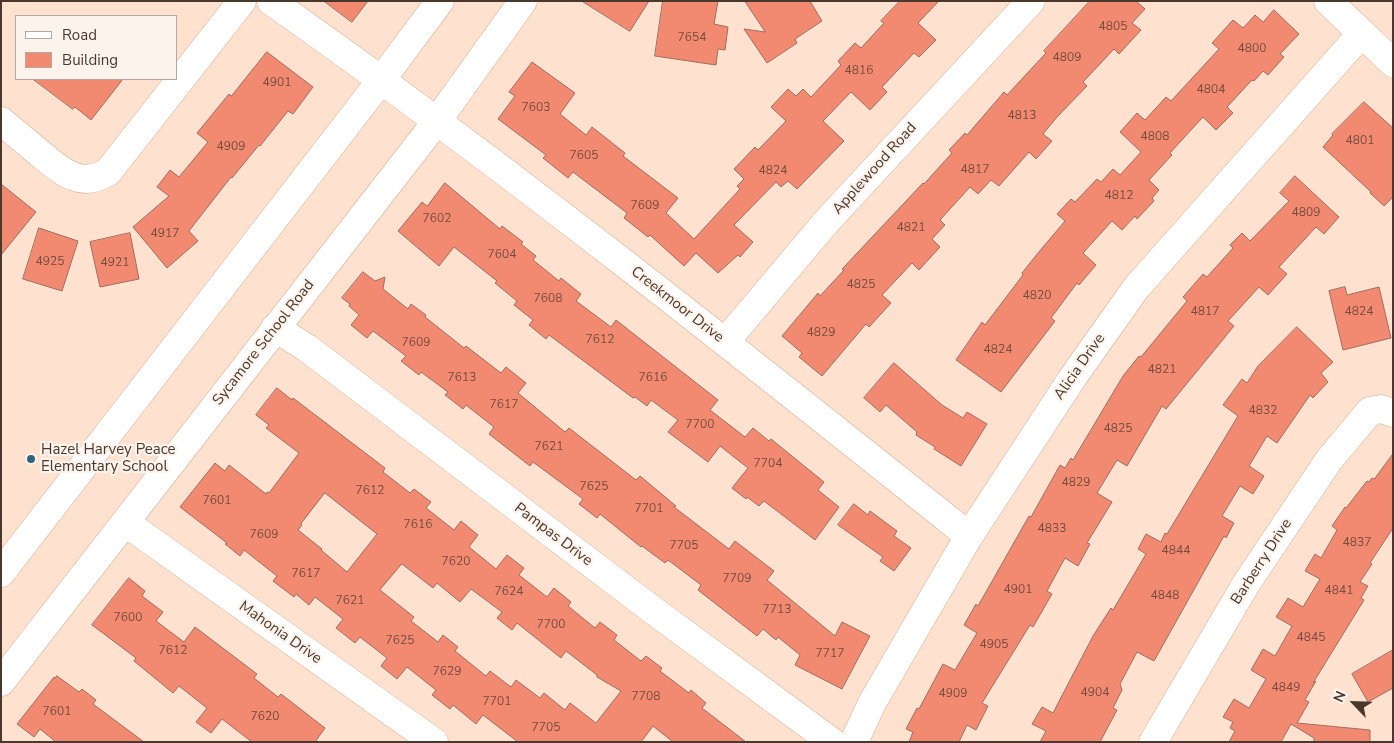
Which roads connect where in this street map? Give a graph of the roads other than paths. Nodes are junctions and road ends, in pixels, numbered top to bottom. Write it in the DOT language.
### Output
graph roads {
  1 [pos="242,1"];
  2 [pos="271,1"];
  3 [pos="440,1"];
  4 [pos="523,1"];
  5 [pos="1031,1"];
  6 [pos="1328,1"];
  7 [pos="1362,33"];
  8 [pos="1393,62"];
  9 [pos="382,79"];
  10 [pos="437,120"];
  11 [pos="1,121"];
  12 [pos="275,328"];
  13 [pos="725,342"];
  14 [pos="1393,413"];
  15 [pos="126,523"];
  16 [pos="969,536"];
  17 [pos="1,573"];
  18 [pos="1,682"];
  19 [pos="434,742"];
  20 [pos="832,742"];
  21 [pos="854,742"];
  22 [pos="1153,742"];
  1 -- 11 [label="street"];
  2 -- 9 [label="street, Creekmoor Drive"];
  3 -- 9 [label="street"];
  4 -- 10 [label="street, Sycamore School Road"];
  5 -- 13 [label="street, Applewood Road"];
  6 -- 7 [label="street"];
  7 -- 8 [label="street"];
  7 -- 16 [label="street, Alicia Drive"];
  9 -- 10 [label="street, Creekmoor Drive"];
  9 -- 17 [label="street"];
  10 -- 12 [label="street, Sycamore School Road"];
  10 -- 13 [label="street, Creekmoor Drive"];
  12 -- 15 [label="street, Sycamore School Road"];
  12 -- 20 [label="street, Pampas Drive"];
  13 -- 16 [label="street, Creekmoor Drive"];
  14 -- 22 [label="street, Barberry Drive"];
  15 -- 18 [label="street, Sycamore School Road"];
  15 -- 19 [label="street, Mahonia Drive"];
  16 -- 21 [label="street, Alicia Drive"];
}
